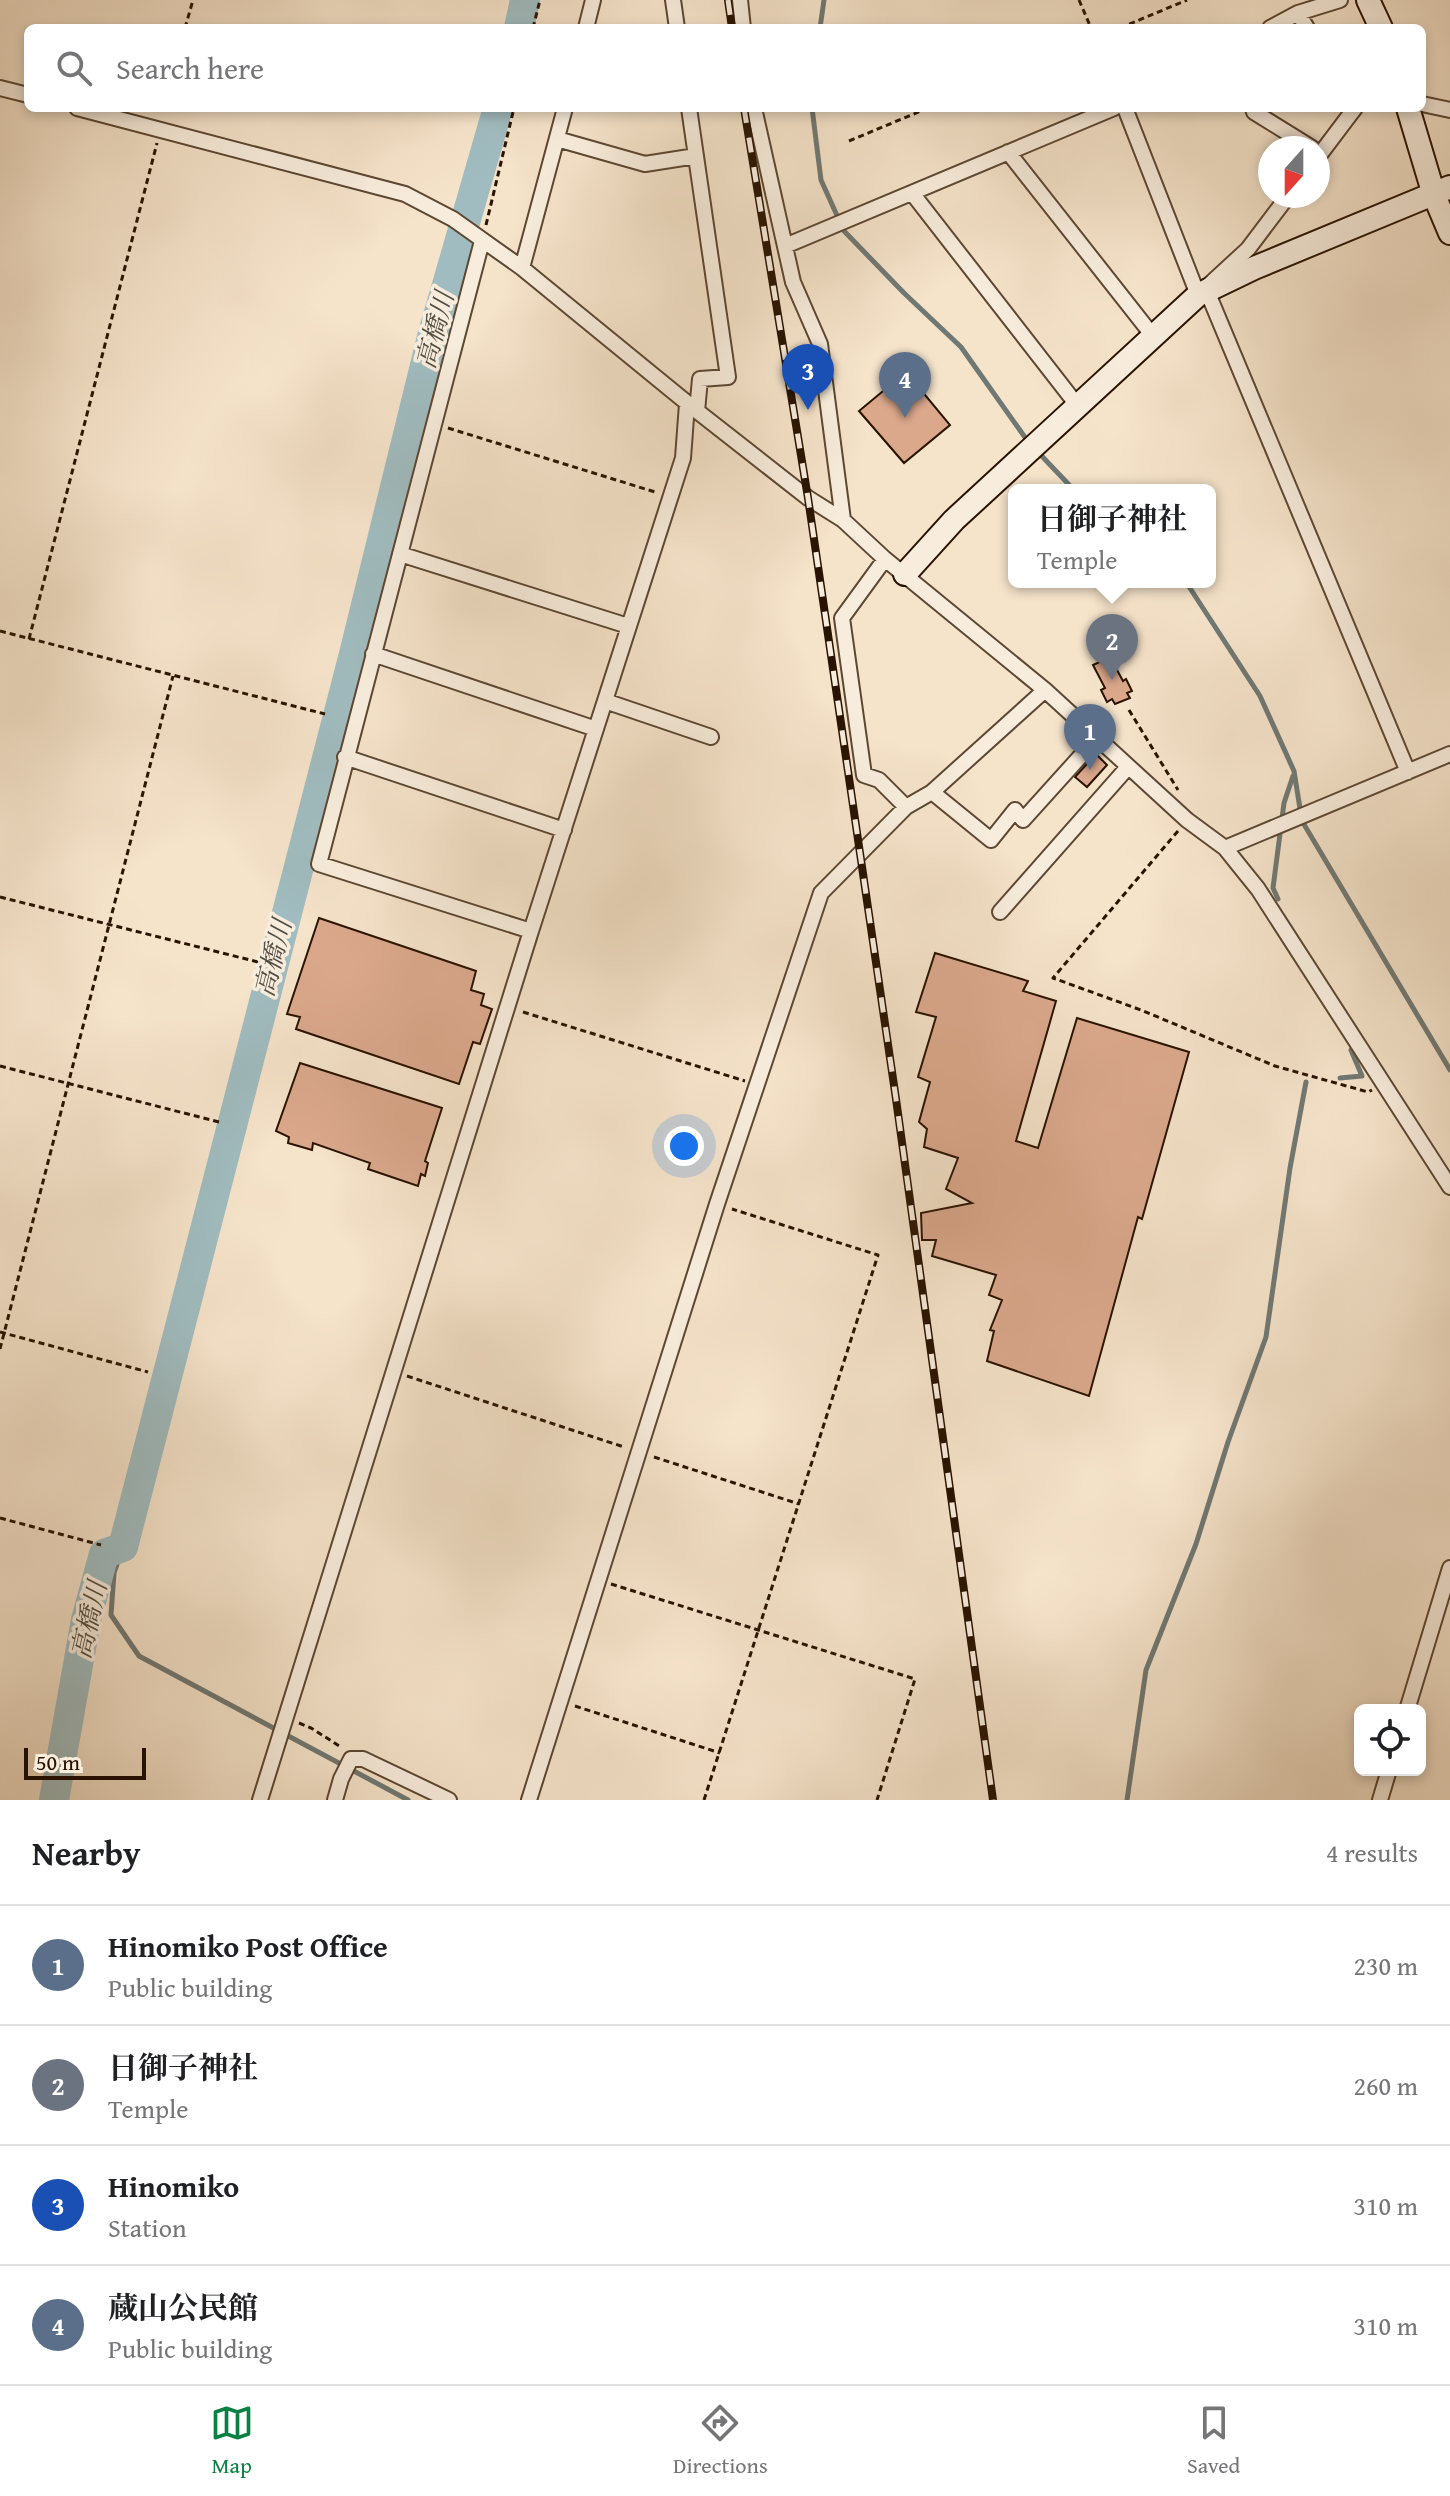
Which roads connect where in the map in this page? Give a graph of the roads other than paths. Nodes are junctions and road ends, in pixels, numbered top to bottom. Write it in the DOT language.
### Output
graph roads {
  1 [pos="593,0"];
  2 [pos="673,0"];
  3 [pos="740,0"];
  4 [pos="1340,0"];
  5 [pos="1367,0"];
  6 [pos="1298,13"];
  7 [pos="587,24"];
  8 [pos="676,24"];
  9 [pos="743,24"];
  10 [pos="1277,24"];
  11 [pos="1305,24"];
  12 [pos="1379,24"];
  13 [pos="0,88"];
  14 [pos="24,94"];
  15 [pos="1426,105"];
  16 [pos="1450,110"];
  17 [pos="92,112"];
  18 [pos="564,112"];
  19 [pos="690,112"];
  20 [pos="755,112"];
  21 [pos="1104,112"];
  22 [pos="1127,112"];
  23 [pos="1254,112"];
  24 [pos="1352,112"];
  25 [pos="1410,112"];
  26 [pos="1291,136"];
  27 [pos="1330,138"];
  28 [pos="557,139"];
  29 [pos="1008,152"];
  30 [pos="696,156"];
  31 [pos="1442,191"];
  32 [pos="912,193"];
  33 [pos="1279,208"];
  34 [pos="1450,233"];
  35 [pos="478,239"];
  36 [pos="785,246"];
  37 [pos="522,268"];
  38 [pos="1202,293"];
  39 [pos="1153,336"];
  40 [pos="1077,405"];
  41 [pos="692,407"];
  42 [pos="843,520"];
  43 [pos="400,554"];
  44 [pos="885,559"];
  45 [pos="905,574"];
  46 [pos="628,626"];
  47 [pos="373,654"];
  48 [pos="1045,690"];
  49 [pos="605,701"];
  50 [pos="596,729"];
  51 [pos="711,737"];
  52 [pos="1097,738"];
  53 [pos="1450,754"];
  54 [pos="345,757"];
  55 [pos="1128,767"];
  56 [pos="1408,772"];
  57 [pos="932,792"];
  58 [pos="906,807"];
  59 [pos="564,830"];
  60 [pos="1225,848"];
  61 [pos="1000,912"];
  62 [pos="531,931"];
  63 [pos="1450,1187"];
  64 [pos="1450,1568"];
  65 [pos="1409,1704"];
  66 [pos="1387,1776"];
  67 [pos="260,1800"];
  68 [pos="335,1800"];
  69 [pos="449,1800"];
  70 [pos="529,1800"];
  71 [pos="1380,1800"];
  1 -- 7 [label="street"];
  2 -- 8 [label="street"];
  3 -- 9 [label="street"];
  4 -- 6 [label="street"];
  5 -- 12 [label="street"];
  6 -- 10 [label="street"];
  6 -- 11 [label="street"];
  13 -- 14 [label="street"];
  15 -- 16 [label="street"];
  17 -- 35 [label="street"];
  18 -- 28 [label="street"];
  19 -- 30 [label="street"];
  20 -- 36 [label="street"];
  21 -- 29 [label="street"];
  22 -- 38 [label="street"];
  23 -- 26 [label="street"];
  24 -- 27 [label="street"];
  25 -- 31 [label="street"];
  28 -- 30 [label="street"];
  28 -- 37 [label="street"];
  29 -- 32 [label="street"];
  29 -- 39 [label="street"];
  30 -- 41 [label="street"];
  31 -- 34 [label="street"];
  31 -- 38 [label="street"];
  32 -- 36 [label="street"];
  32 -- 40 [label="street"];
  33 -- 38 [label="street"];
  35 -- 37 [label="street"];
  35 -- 43 [label="street"];
  36 -- 42 [label="street"];
  37 -- 41 [label="street"];
  38 -- 39 [label="street"];
  38 -- 56 [label="street"];
  39 -- 40 [label="street"];
  40 -- 45 [label="street"];
  41 -- 42 [label="street"];
  41 -- 46 [label="street"];
  42 -- 44 [label="street"];
  43 -- 46 [label="street"];
  43 -- 47 [label="street"];
  44 -- 45 [label="street"];
  44 -- 58 [label="street"];
  45 -- 48 [label="street"];
  46 -- 49 [label="street"];
  47 -- 50 [label="street"];
  47 -- 54 [label="street"];
  48 -- 52 [label="street"];
  48 -- 57 [label="street"];
  49 -- 50 [label="street"];
  49 -- 51 [label="street"];
  50 -- 59 [label="street"];
  52 -- 55 [label="street"];
  52 -- 57 [label="street"];
  53 -- 56 [label="street"];
  54 -- 59 [label="street"];
  54 -- 62 [label="street"];
  55 -- 60 [label="street"];
  55 -- 61 [label="street"];
  56 -- 60 [label="street"];
  57 -- 58 [label="street"];
  58 -- 70 [label="street"];
  59 -- 62 [label="street"];
  60 -- 63 [label="street"];
  62 -- 67 [label="street"];
  64 -- 65 [label="street"];
  66 -- 71 [label="street"];
  68 -- 69 [label="street"];
}
